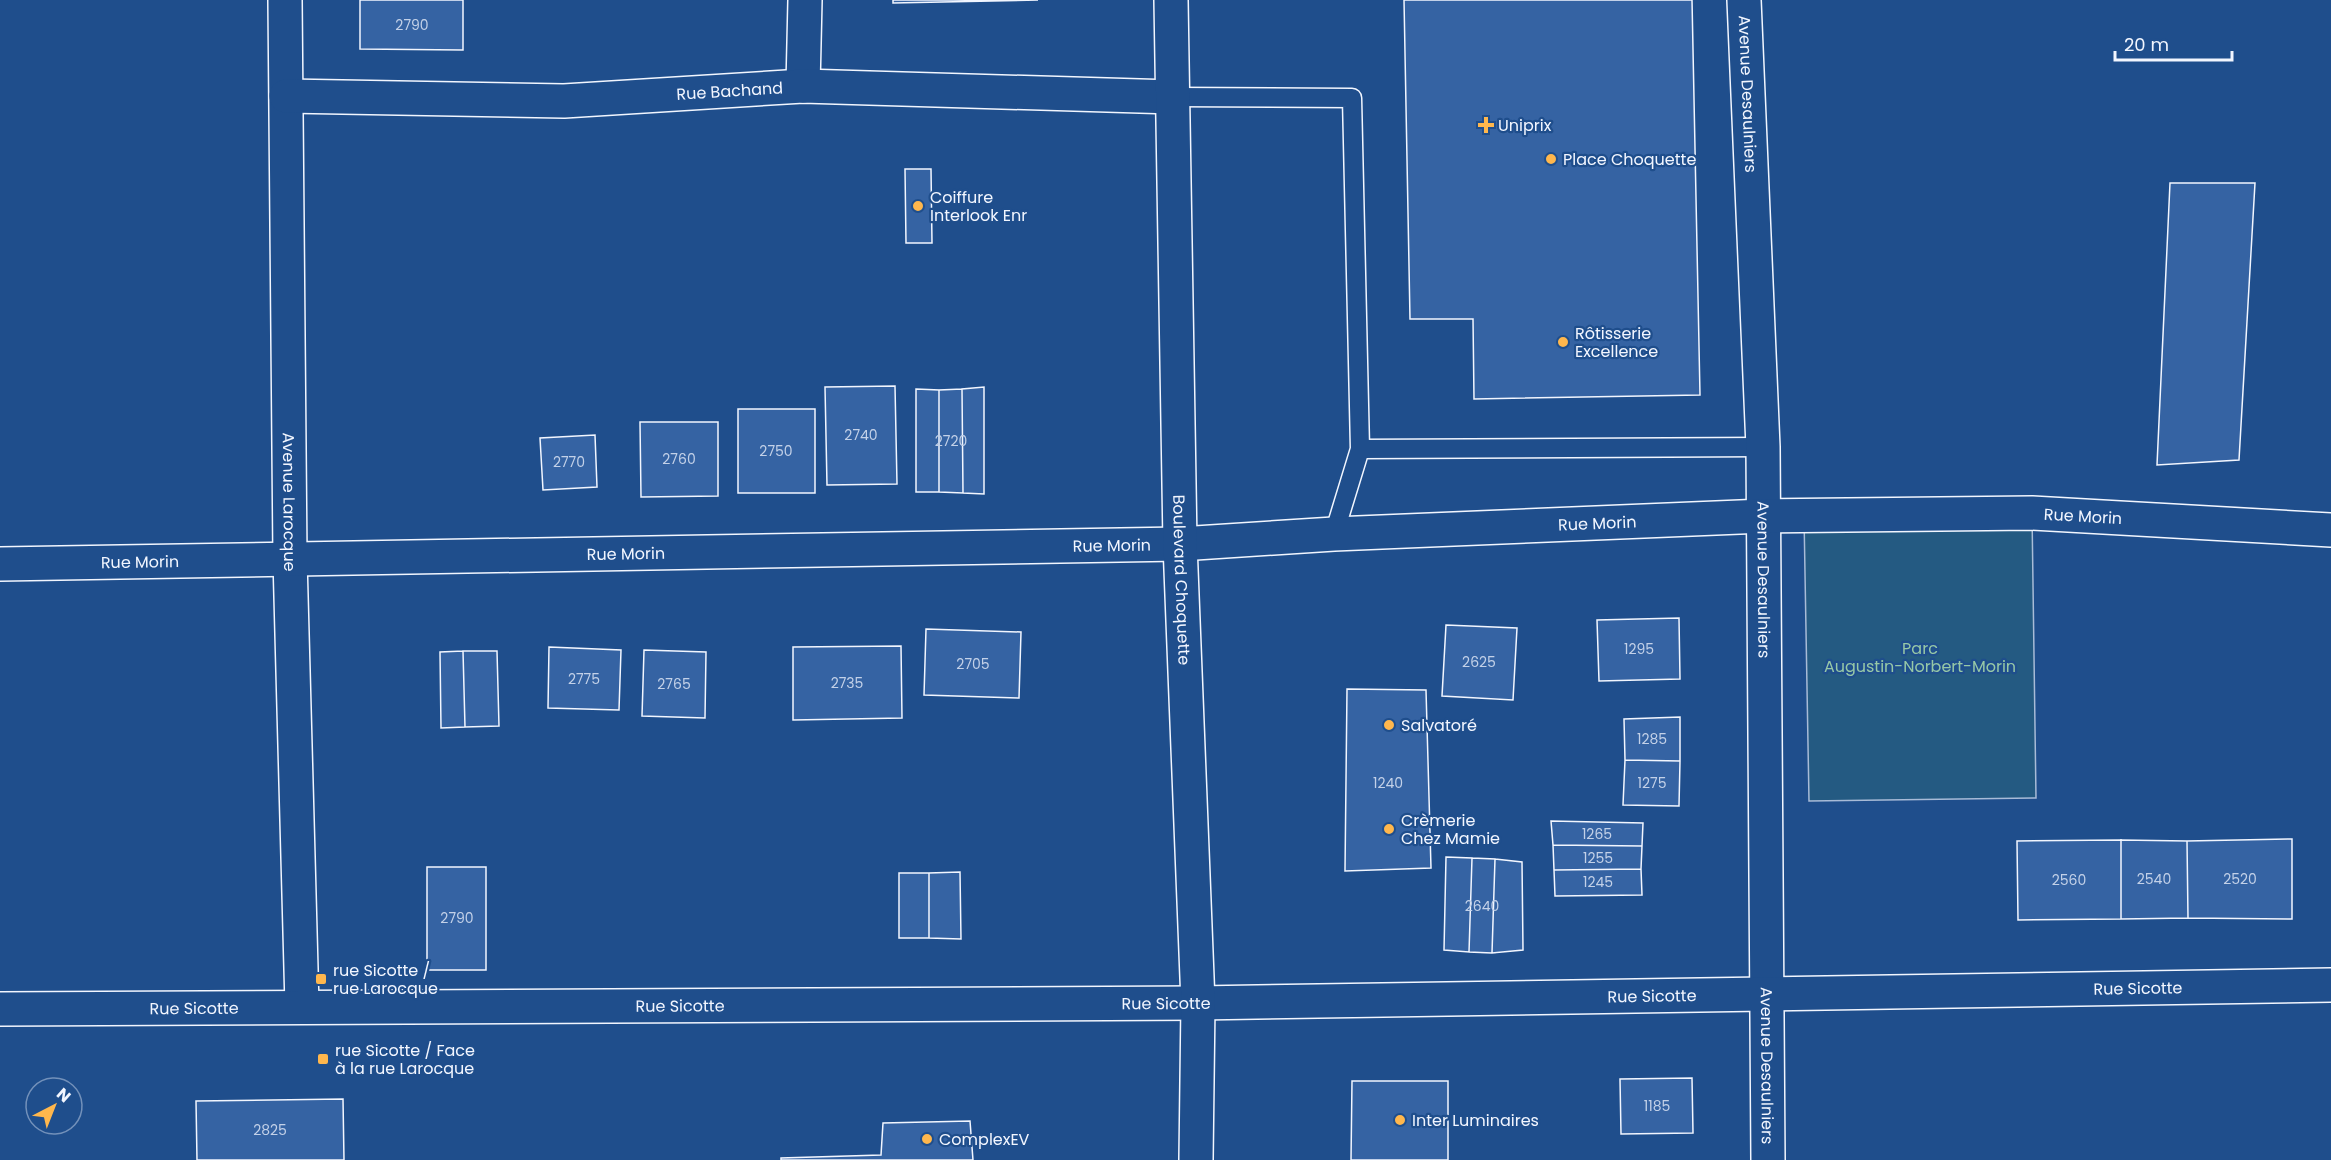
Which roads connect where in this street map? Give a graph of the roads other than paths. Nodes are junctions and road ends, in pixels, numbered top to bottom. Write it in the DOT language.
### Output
graph roads {
  1 [pos="285,0"];
  2 [pos="805,0"];
  3 [pos="1171,0"];
  4 [pos="1744,0"];
  5 [pos="803,86"];
  6 [pos="286,96"];
  7 [pos="1173,97"];
  8 [pos="1763,447"];
  9 [pos="1360,449"];
  10 [pos="1764,516"];
  11 [pos="2331,530"];
  12 [pos="1334,534"];
  13 [pos="1180,544"];
  14 [pos="290,559"];
  15 [pos="0,564"];
  16 [pos="2331,985"];
  17 [pos="1767,994"];
  18 [pos="1198,1003"];
  19 [pos="302,1006"];
  20 [pos="0,1009"];
  21 [pos="1196,1160"];
  22 [pos="1768,1160"];
  1 -- 6 [label="street, Avenue Larocque"];
  2 -- 5 [label="street"];
  3 -- 7 [label="street, Boulevard Choquette"];
  4 -- 8 [label="street, Avenue Desaulniers"];
  5 -- 6 [label="street, Rue Bachand"];
  5 -- 7 [label="street, Rue Bachand"];
  6 -- 14 [label="street, Avenue Larocque"];
  7 -- 9 [label="lane"];
  7 -- 13 [label="street, Boulevard Choquette"];
  8 -- 9 [label="lane"];
  8 -- 10 [label="street, Avenue Desaulniers"];
  9 -- 12 [label="lane"];
  10 -- 11 [label="street, Rue Morin"];
  10 -- 12 [label="street, Rue Morin"];
  10 -- 17 [label="street, Avenue Desaulniers"];
  12 -- 13 [label="street, Rue Morin"];
  13 -- 14 [label="street, Rue Morin"];
  13 -- 18 [label="street, Boulevard Choquette"];
  14 -- 15 [label="street, Rue Morin"];
  14 -- 19 [label="street, Avenue Larocque"];
  16 -- 17 [label="street, Rue Sicotte"];
  17 -- 18 [label="street, Rue Sicotte"];
  17 -- 22 [label="street, Avenue Desaulniers"];
  18 -- 19 [label="street, Rue Sicotte"];
  18 -- 21 [label="street, Boulevard Choquette"];
  19 -- 20 [label="street, Rue Sicotte"];
}
